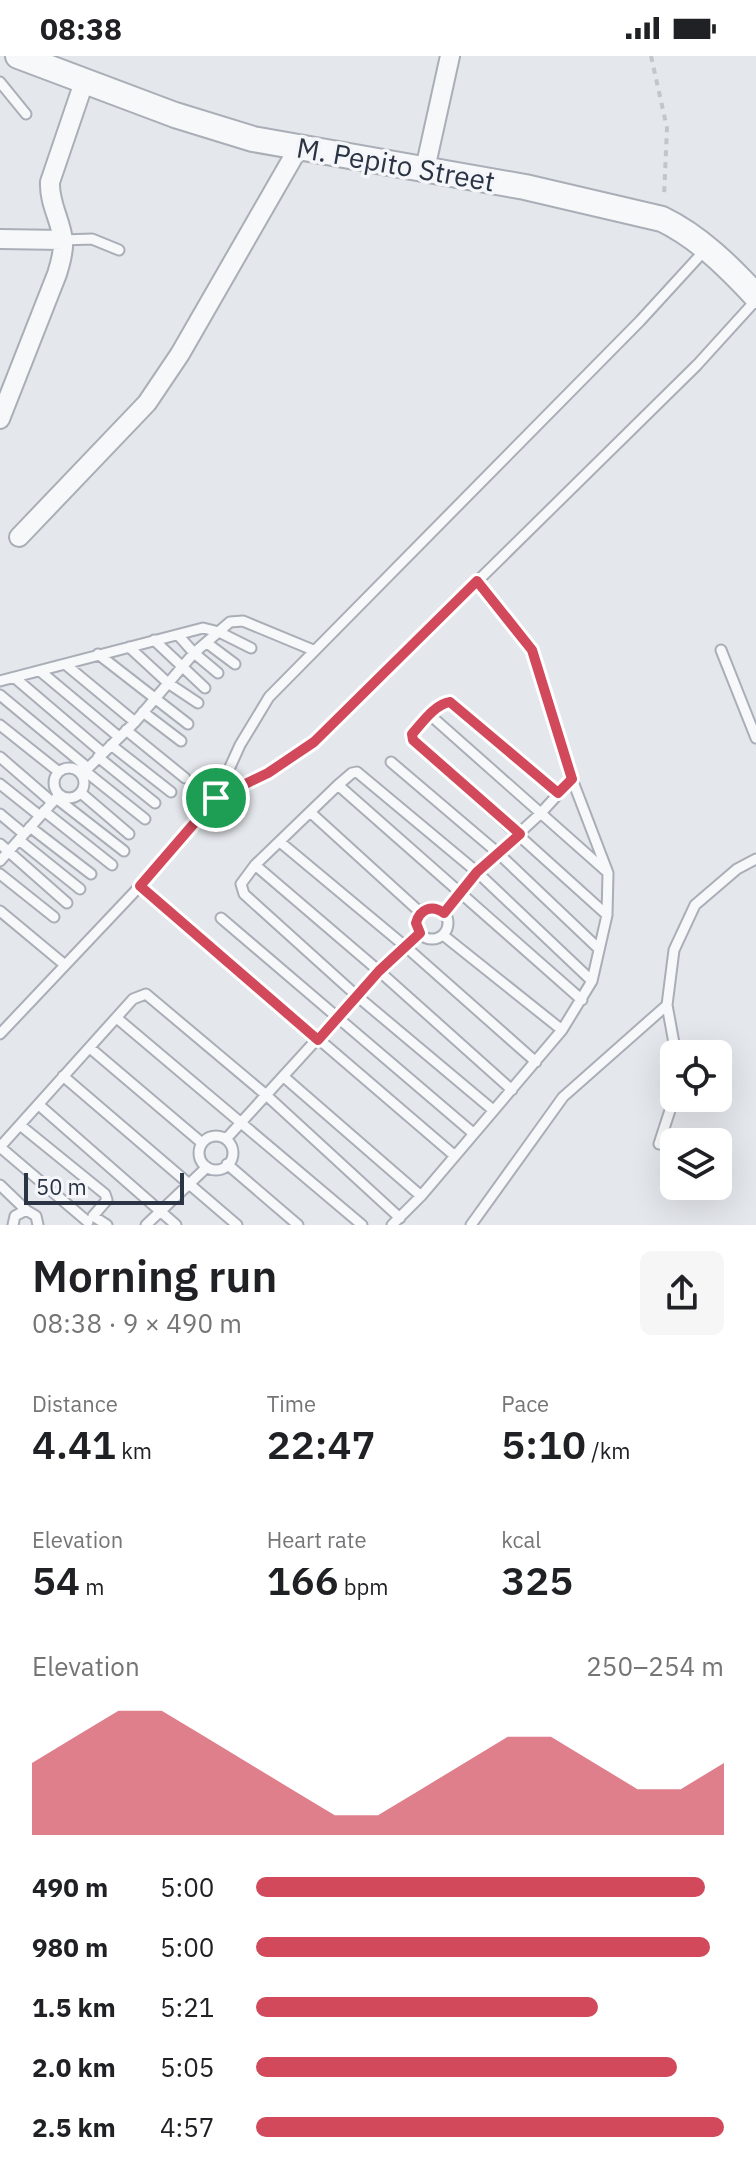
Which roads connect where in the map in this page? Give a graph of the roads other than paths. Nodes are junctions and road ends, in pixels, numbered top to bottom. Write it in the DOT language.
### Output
graph roads {
  1 [pos="18,56"];
  2 [pos="450,56"];
  3 [pos="0,82"];
  4 [pos="84,82"];
  5 [pos="26,114"];
  6 [pos="299,147"];
  7 [pos="425,169"];
  8 [pos="0,239"];
  9 [pos="63,240"];
  10 [pos="707,248"];
  11 [pos="119,250"];
  12 [pos="756,298"];
  13 [pos="0,419"];
  14 [pos="19,537"];
  15 [pos="477,581"];
  16 [pos="219,632"];
  17 [pos="178,635"];
  18 [pos="154,640"];
  19 [pos="207,643"];
  20 [pos="129,647"];
  21 [pos="251,648"];
  22 [pos="313,650"];
  23 [pos="721,650"];
  24 [pos="194,653"];
  25 [pos="98,654"];
  26 [pos="65,664"];
  27 [pos="235,664"];
  28 [pos="182,666"];
  29 [pos="40,671"];
  30 [pos="218,673"];
  31 [pos="15,678"];
  32 [pos="0,681"];
  33 [pos="168,683"];
  34 [pos="205,688"];
  35 [pos="0,695"];
  36 [pos="154,699"];
  37 [pos="198,703"];
  38 [pos="143,712"];
  39 [pos="430,715"];
  40 [pos="135,722"];
  41 [pos="188,724"];
  42 [pos="0,725"];
  43 [pos="119,737"];
  44 [pos="756,738"];
  45 [pos="181,741"];
  46 [pos="101,755"];
  47 [pos="0,757"];
  48 [pos="391,762"];
  49 [pos="85,771"];
  50 [pos="59,772"];
  51 [pos="185,778"];
  52 [pos="572,779"];
  53 [pos="0,784"];
  54 [pos="338,785"];
  55 [pos="171,792"];
  56 [pos="81,793"];
  57 [pos="558,793"];
  58 [pos="56,798"];
  59 [pos="216,798"];
  60 [pos="155,803"];
  61 [pos="310,812"];
  62 [pos="0,814"];
  63 [pos="42,814"];
  64 [pos="540,814"];
  65 [pos="145,819"];
  66 [pos="24,834"];
  67 [pos="129,834"];
  68 [pos="520,834"];
  69 [pos="280,842"];
  70 [pos="4,848"];
  71 [pos="124,851"];
  72 [pos="498,853"];
  73 [pos="756,859"];
  74 [pos="0,861"];
  75 [pos="112,865"];
  76 [pos="255,865"];
  77 [pos="477,872"];
  78 [pos="608,873"];
  79 [pos="0,874"];
  80 [pos="91,874"];
  81 [pos="140,886"];
  82 [pos="80,889"];
  83 [pos="459,893"];
  84 [pos="67,903"];
  85 [pos="0,911"];
  86 [pos="421,913"];
  87 [pos="444,913"];
  88 [pos="607,915"];
  89 [pos="54,917"];
  90 [pos="221,918"];
  91 [pos="420,933"];
  92 [pos="443,935"];
  93 [pos="406,947"];
  94 [pos="599,949"];
  95 [pos="65,965"];
  96 [pos="379,971"];
  97 [pos="592,981"];
  98 [pos="357,996"];
  99 [pos="582,1000"];
  100 [pos="667,1005"];
  101 [pos="338,1015"];
  102 [pos="118,1019"];
  103 [pos="562,1030"];
  104 [pos="0,1034"];
  105 [pos="318,1040"];
  106 [pos="673,1040"];
  107 [pos="90,1048"];
  108 [pos="536,1062"];
  109 [pos="63,1076"];
  110 [pos="284,1077"];
  111 [pos="512,1090"];
  112 [pos="265,1094"];
  113 [pos="39,1105"];
  114 [pos="493,1110"];
  115 [pos="669,1112"];
  116 [pos="242,1121"];
  117 [pos="20,1125"];
  118 [pos="473,1133"];
  119 [pos="226,1139"];
  120 [pos="202,1143"];
  121 [pos="659,1144"];
  122 [pos="0,1147"];
  123 [pos="455,1156"];
  124 [pos="227,1164"];
  125 [pos="207,1167"];
  126 [pos="187,1182"];
  127 [pos="0,1185"];
  128 [pos="421,1196"];
  129 [pos="26,1210"];
  130 [pos="160,1210"];
  131 [pos="89,1221"];
  132 [pos="396,1221"];
  133 [pos="13,1225"];
  134 [pos="38,1225"];
  135 [pos="107,1225"];
  136 [pos="146,1225"];
  137 [pos="176,1225"];
  138 [pos="237,1225"];
  139 [pos="298,1225"];
  140 [pos="362,1225"];
  141 [pos="471,1225"];
  1 -- 4 [label="street, M. Pepito Street"];
  2 -- 7 [label="street"];
  3 -- 5 [label="lane"];
  4 -- 6 [label="street, M. Pepito Street"];
  4 -- 9 [label="street"];
  6 -- 7 [label="street, M. Pepito Street"];
  6 -- 14 [label="street"];
  7 -- 10 [label="street, M. Pepito Street"];
  8 -- 9 [label="street"];
  9 -- 11 [label="lane"];
  9 -- 13 [label="street"];
  10 -- 12 [label="street, M. Pepito Street"];
  10 -- 22 [label="lane"];
  12 -- 15 [label="lane"];
  15 -- 52 [label="lane"];
  15 -- 59 [label="lane"];
  16 -- 17 [label="lane"];
  16 -- 19 [label="lane"];
  16 -- 21 [label="lane"];
  16 -- 22 [label="lane"];
  17 -- 18 [label="lane"];
  17 -- 24 [label="lane"];
  18 -- 20 [label="lane"];
  18 -- 28 [label="lane"];
  19 -- 24 [label="lane"];
  19 -- 27 [label="lane"];
  20 -- 25 [label="lane"];
  20 -- 33 [label="lane"];
  22 -- 59 [label="lane"];
  23 -- 44 [label="lane"];
  24 -- 28 [label="lane"];
  24 -- 30 [label="lane"];
  25 -- 26 [label="lane"];
  25 -- 36 [label="lane"];
  26 -- 29 [label="lane"];
  26 -- 40 [label="lane"];
  28 -- 33 [label="lane"];
  28 -- 34 [label="lane"];
  29 -- 31 [label="lane"];
  29 -- 43 [label="lane"];
  31 -- 32 [label="lane"];
  31 -- 46 [label="lane"];
  33 -- 36 [label="lane"];
  33 -- 37 [label="lane"];
  35 -- 49 [label="lane"];
  36 -- 38 [label="lane"];
  36 -- 41 [label="lane"];
  38 -- 40 [label="lane"];
  38 -- 45 [label="lane"];
  39 -- 57 [label="lane"];
  39 -- 64 [label="lane"];
  39 -- 68 [label="lane"];
  40 -- 43 [label="lane"];
  42 -- 50 [label="lane"];
  43 -- 46 [label="lane"];
  43 -- 51 [label="lane"];
  43 -- 55 [label="lane"];
  46 -- 49 [label="lane"];
  46 -- 60 [label="lane"];
  47 -- 58 [label="lane"];
  48 -- 72 [label="lane"];
  49 -- 50 [label="lane"];
  49 -- 56 [label="lane"];
  49 -- 65 [label="lane"];
  50 -- 58 [label="lane"];
  52 -- 57 [label="lane"];
  52 -- 78 [label="lane"];
  53 -- 63 [label="lane"];
  54 -- 61 [label="lane"];
  54 -- 77 [label="lane"];
  54 -- 83 [label="lane"];
  56 -- 58 [label="lane"];
  56 -- 67 [label="lane"];
  57 -- 64 [label="lane"];
  58 -- 63 [label="lane"];
  58 -- 71 [label="lane"];
  59 -- 81 [label="lane"];
  61 -- 69 [label="lane"];
  61 -- 86 [label="lane"];
  62 -- 66 [label="lane"];
  63 -- 66 [label="lane"];
  63 -- 75 [label="lane"];
  64 -- 68 [label="lane"];
  64 -- 78 [label="lane"];
  66 -- 70 [label="lane"];
  66 -- 80 [label="lane"];
  66 -- 82 [label="lane"];
  68 -- 72 [label="lane"];
  68 -- 88 [label="lane"];
  69 -- 76 [label="lane"];
  69 -- 93 [label="lane"];
  70 -- 74 [label="lane"];
  70 -- 84 [label="lane"];
  72 -- 77 [label="lane"];
  72 -- 94 [label="lane"];
  73 -- 100 [label="lane"];
  76 -- 96 [label="lane"];
  76 -- 98 [label="lane"];
  77 -- 83 [label="lane"];
  77 -- 97 [label="lane"];
  78 -- 88 [label="lane"];
  79 -- 89 [label="lane"];
  81 -- 95 [label="lane"];
  81 -- 105 [label="lane"];
  83 -- 87 [label="lane"];
  83 -- 99 [label="lane"];
  85 -- 95 [label="lane"];
  86 -- 87 [label="lane"];
  86 -- 91 [label="lane"];
  87 -- 92 [label="lane"];
  88 -- 94 [label="lane"];
  90 -- 101 [label="lane"];
  91 -- 92 [label="lane"];
  91 -- 93 [label="lane"];
  92 -- 103 [label="lane"];
  93 -- 96 [label="lane"];
  93 -- 108 [label="lane"];
  94 -- 97 [label="lane"];
  95 -- 104 [label="lane"];
  96 -- 98 [label="lane"];
  96 -- 111 [label="lane"];
  97 -- 99 [label="lane"];
  98 -- 101 [label="lane"];
  98 -- 114 [label="lane"];
  99 -- 103 [label="lane"];
  100 -- 106 [label="lane"];
  100 -- 141 [label="lane"];
  101 -- 105 [label="lane"];
  101 -- 118 [label="lane"];
  102 -- 107 [label="lane"];
  102 -- 112 [label="lane"];
  102 -- 116 [label="lane"];
  103 -- 108 [label="lane"];
  105 -- 110 [label="lane"];
  105 -- 123 [label="lane"];
  107 -- 109 [label="lane"];
  107 -- 120 [label="lane"];
  108 -- 111 [label="lane"];
  109 -- 113 [label="lane"];
  109 -- 126 [label="lane"];
  110 -- 112 [label="lane"];
  110 -- 128 [label="lane"];
  111 -- 114 [label="lane"];
  112 -- 116 [label="lane"];
  112 -- 132 [label="lane"];
  113 -- 117 [label="lane"];
  113 -- 130 [label="lane"];
  114 -- 118 [label="lane"];
  115 -- 121 [label="lane"];
  116 -- 119 [label="lane"];
  116 -- 140 [label="lane"];
  117 -- 122 [label="lane"];
  117 -- 131 [label="lane"];
  118 -- 123 [label="lane"];
  119 -- 120 [label="lane"];
  119 -- 124 [label="lane"];
  120 -- 125 [label="lane"];
  122 -- 131 [label="lane"];
  123 -- 128 [label="lane"];
  124 -- 125 [label="lane"];
  124 -- 139 [label="lane"];
  125 -- 126 [label="lane"];
  126 -- 130 [label="lane"];
  126 -- 138 [label="lane"];
  127 -- 129 [label="lane"];
  128 -- 132 [label="lane"];
  129 -- 133 [label="lane"];
  129 -- 134 [label="lane"];
  130 -- 136 [label="lane"];
  130 -- 137 [label="lane"];
  131 -- 135 [label="lane"];
}
